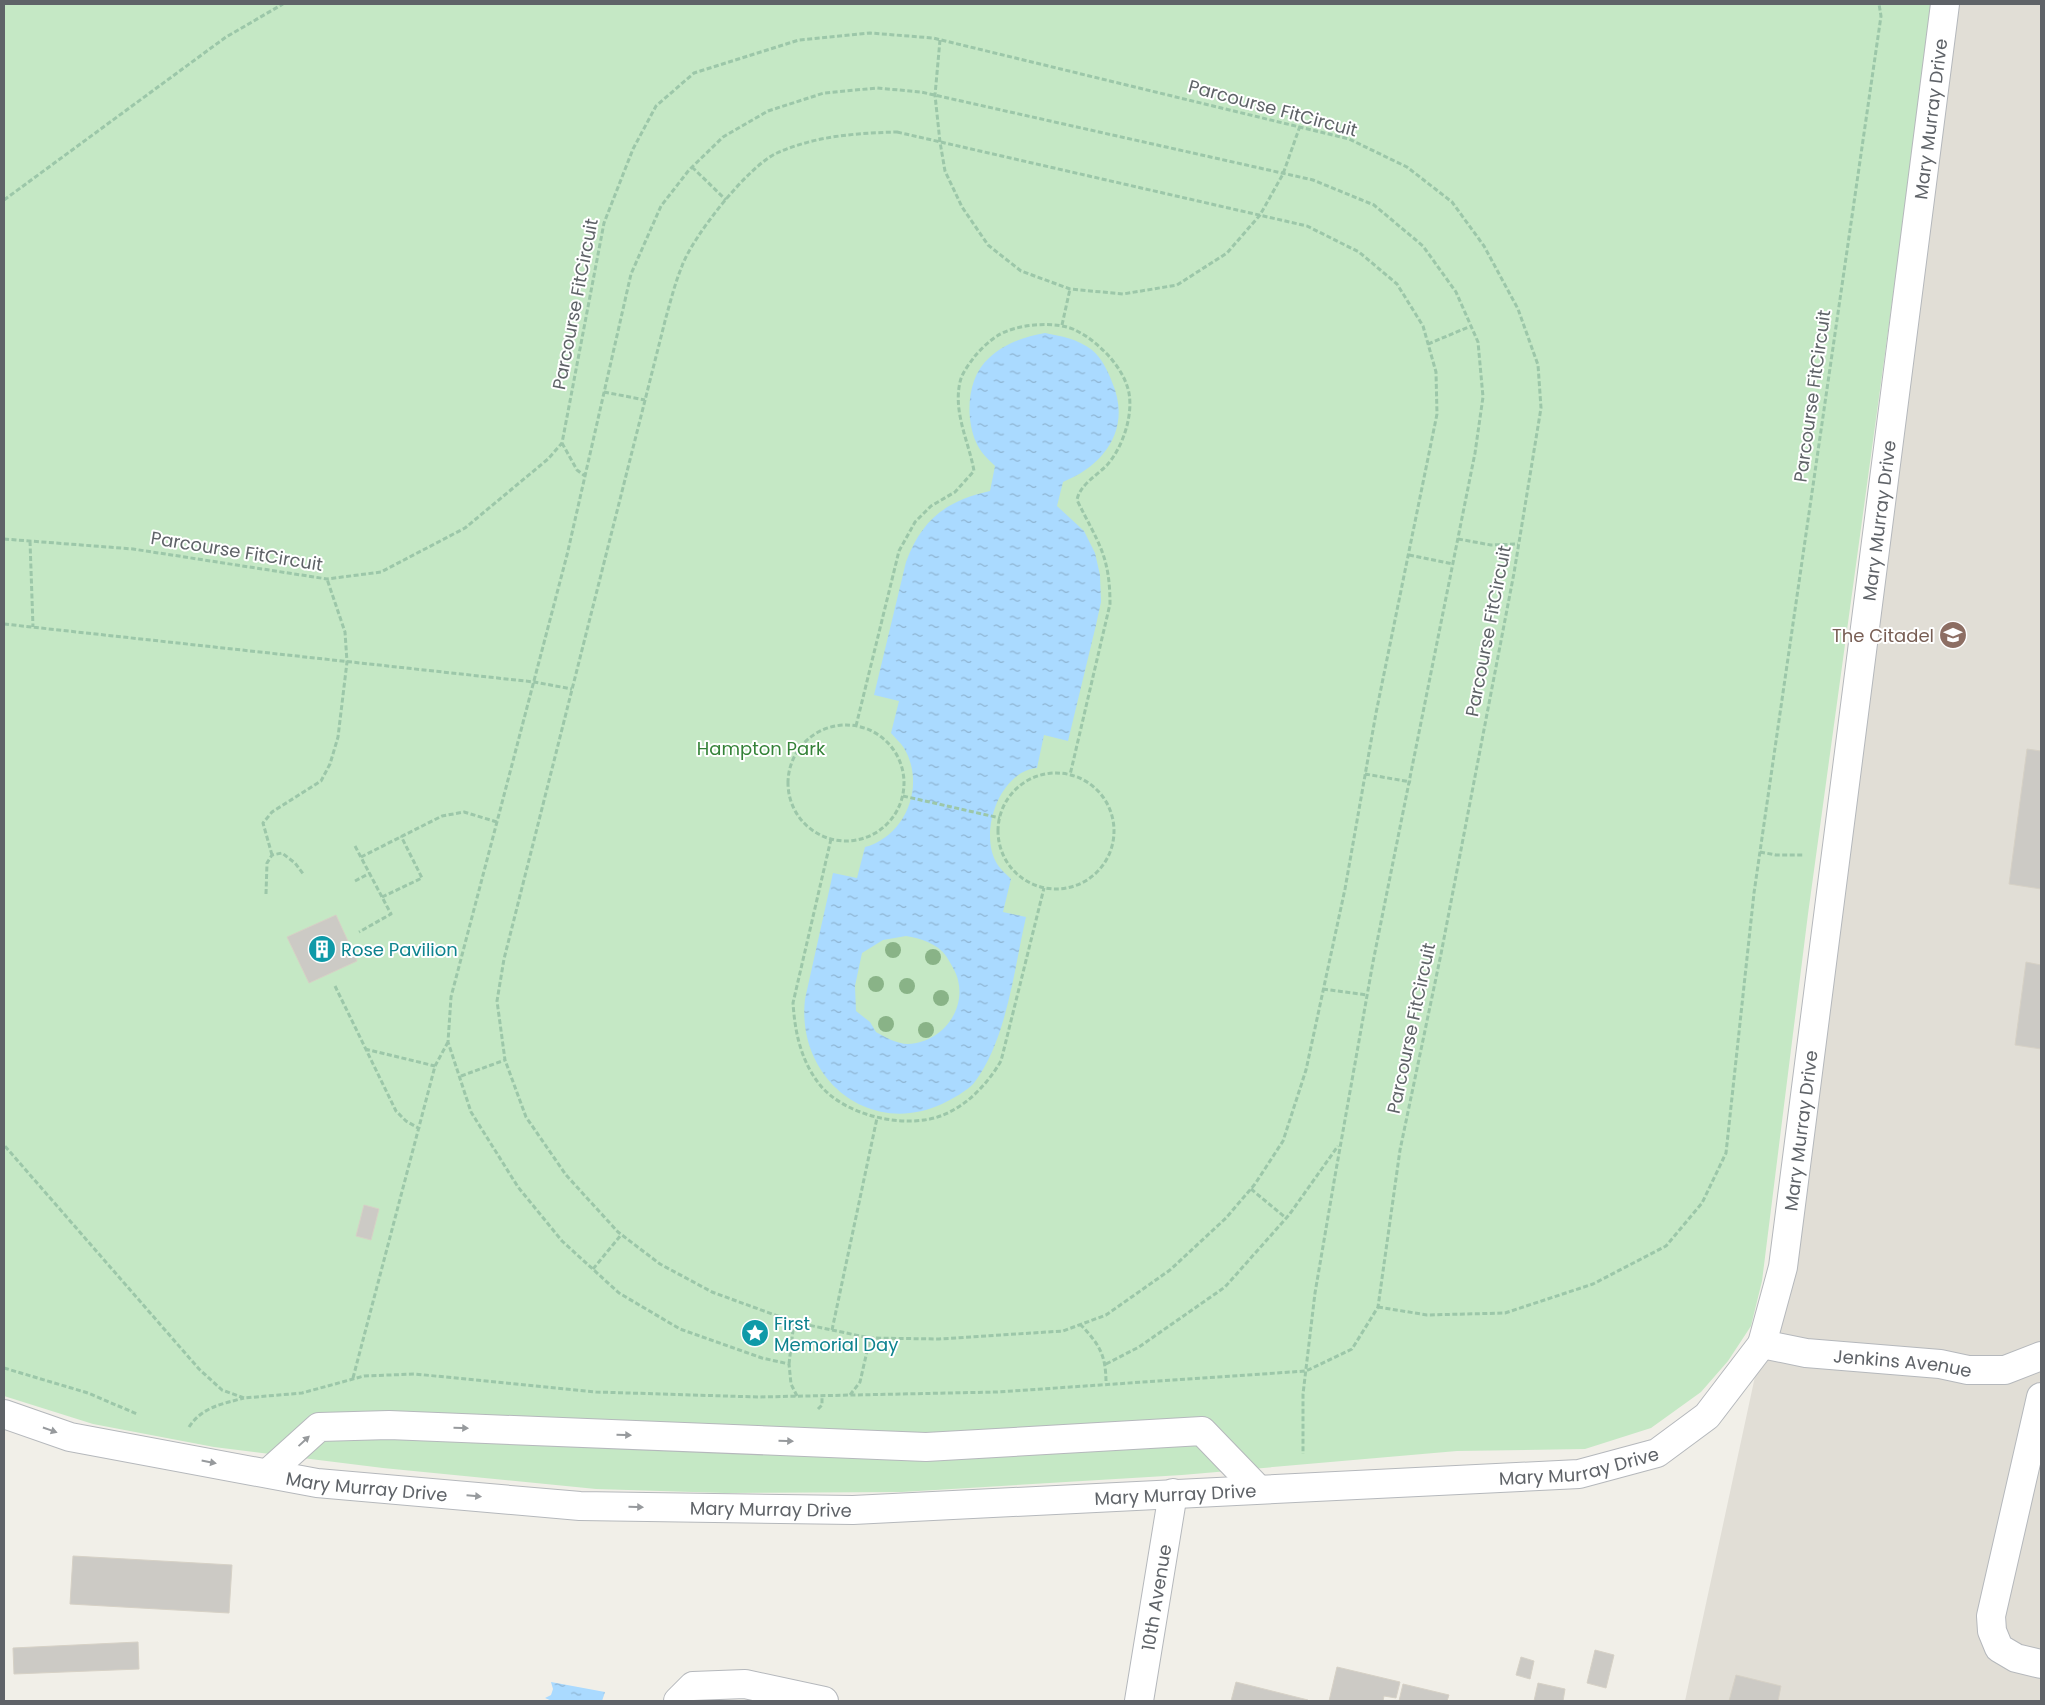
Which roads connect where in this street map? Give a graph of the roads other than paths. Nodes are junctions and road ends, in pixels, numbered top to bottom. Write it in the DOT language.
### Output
graph roads {
  1 [pos="1945,4"];
  2 [pos="1762,1344"];
  3 [pos="2041,1356"];
  4 [pos="2005,1370"];
  5 [pos="2041,1389"];
  6 [pos="2041,1398"];
  7 [pos="4,1414"];
  8 [pos="268,1474"];
  9 [pos="1258,1489"];
  10 [pos="1173,1493"];
  11 [pos="2041,1664"];
  12 [pos="678,1701"];
  13 [pos="824,1701"];
  14 [pos="1139,1701"];
  1 -- 2 [label="street, Mary Murray Drive"];
  2 -- 4 [label="street, Jenkins Avenue"];
  2 -- 9 [label="street, Mary Murray Drive"];
  3 -- 4 [label="street, Jenkins Avenue"];
  4 -- 5 [label="street"];
  6 -- 11 [label="street"];
  7 -- 8 [label="street, Mary Murray Drive, one-way"];
  8 -- 9 [label="street, one-way"];
  8 -- 10 [label="street, Mary Murray Drive, one-way"];
  9 -- 10 [label="street, Mary Murray Drive"];
  10 -- 14 [label="street, 10th Avenue"];
  12 -- 13 [label="street"];
}
